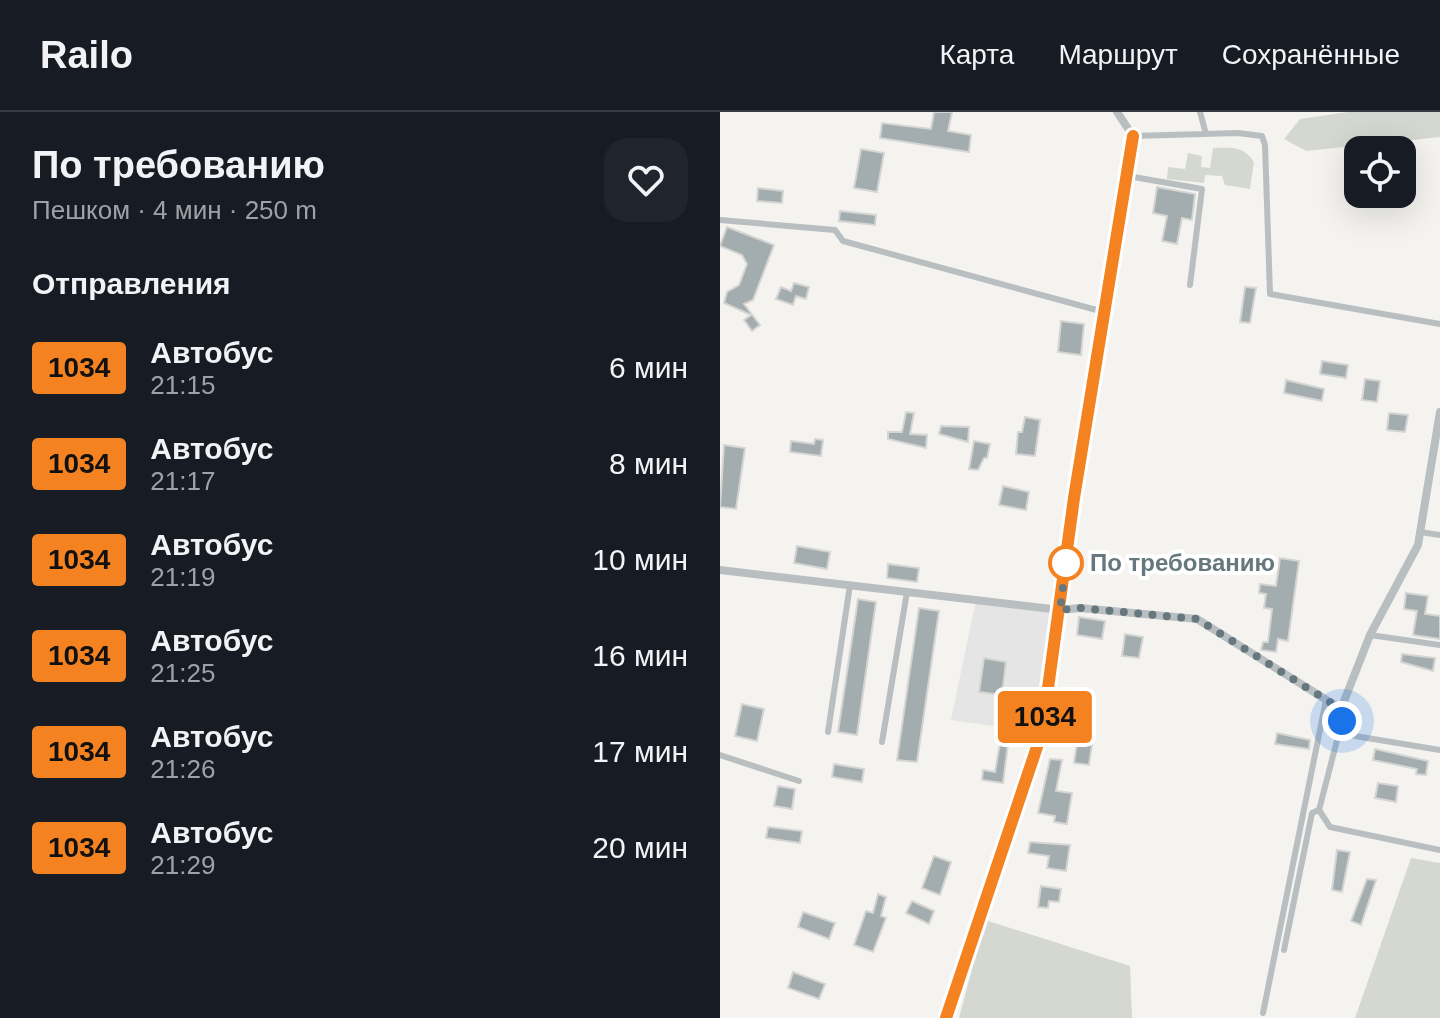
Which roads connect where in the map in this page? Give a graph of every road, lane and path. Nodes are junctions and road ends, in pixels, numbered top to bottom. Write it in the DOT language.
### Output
graph roads {
  1 [pos="1117,112"];
  2 [pos="1200,112"];
  3 [pos="1206,134"];
  4 [pos="1133,136"];
  5 [pos="1128,176"];
  6 [pos="720,220"];
  7 [pos="1190,285"];
  8 [pos="1104,312"];
  9 [pos="1440,324"];
  10 [pos="1440,412"];
  11 [pos="1439,424"];
  12 [pos="1420,532"];
  13 [pos="1440,535"];
  14 [pos="720,570"];
  15 [pos="850,585"];
  16 [pos="907,592"];
  17 [pos="1060,610"];
  18 [pos="1370,635"];
  19 [pos="1440,645"];
  20 [pos="1326,700"];
  21 [pos="1341,709"];
  22 [pos="1342,721"];
  23 [pos="828,732"];
  24 [pos="882,742"];
  25 [pos="1440,750"];
  26 [pos="720,755"];
  27 [pos="799,781"];
  28 [pos="1319,810"];
  29 [pos="1440,850"];
  30 [pos="1284,950"];
  31 [pos="1263,1013"];
  32 [pos="946,1018"];
  1 -- 4 [label="street"];
  2 -- 3 [label="lane"];
  3 -- 4 [label="lane"];
  3 -- 9 [label="lane"];
  4 -- 5 [label="street"];
  5 -- 7 [label="lane"];
  5 -- 8 [label="street"];
  6 -- 8 [label="lane"];
  8 -- 17 [label="street"];
  10 -- 11 [label="street"];
  11 -- 12 [label="street"];
  12 -- 13 [label="lane"];
  12 -- 18 [label="street"];
  14 -- 15 [label="street"];
  15 -- 16 [label="street"];
  15 -- 23 [label="lane"];
  16 -- 17 [label="street"];
  16 -- 24 [label="lane"];
  17 -- 20 [label="street"];
  17 -- 32 [label="street"];
  18 -- 19 [label="lane"];
  18 -- 21 [label="street"];
  20 -- 21 [label="street"];
  20 -- 31 [label="lane"];
  21 -- 22 [label="lane"];
  22 -- 25 [label="lane"];
  22 -- 28 [label="lane"];
  26 -- 27 [label="lane"];
  28 -- 29 [label="lane"];
  28 -- 30 [label="lane"];
}
